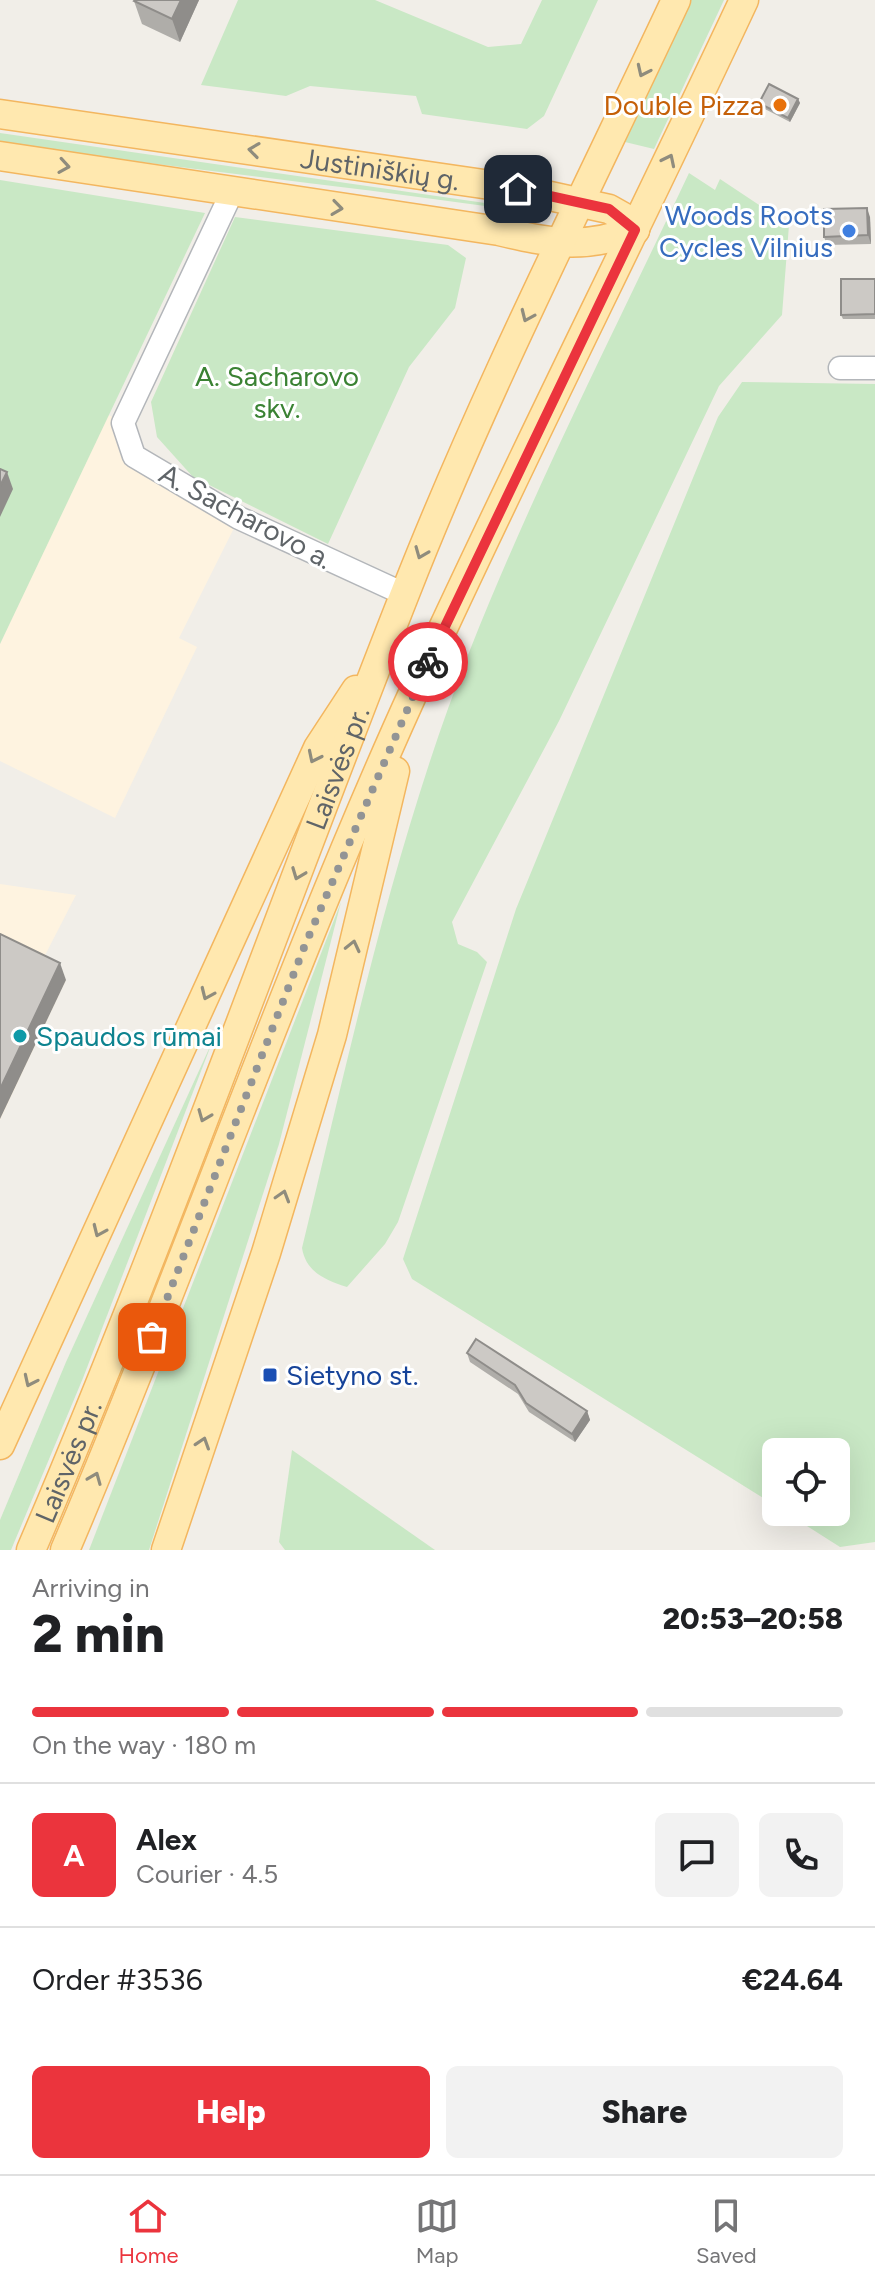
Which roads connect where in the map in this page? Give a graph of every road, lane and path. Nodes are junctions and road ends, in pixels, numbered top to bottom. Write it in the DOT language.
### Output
graph roads {
  1 [pos="676,0"];
  2 [pos="744,0"];
  3 [pos="0,114"];
  4 [pos="0,156"];
  5 [pos="232,192"];
  6 [pos="579,203"];
  7 [pos="635,230"];
  8 [pos="559,245"];
  9 [pos="840,368"];
  10 [pos="875,368"];
  11 [pos="404,594"];
  12 [pos="386,645"];
  13 [pos="413,692"];
  14 [pos="0,1445"];
  15 [pos="178,1517"];
  16 [pos="31,1550"];
  17 [pos="65,1550"];
  18 [pos="166,1550"];
  19 [pos="176,1550"];
  1 -- 6 [label="main road, Laisvės pr., one-way"];
  7 -- 2 [label="main road, Laisvės pr., one-way"];
  6 -- 3 [label="main road, Justiniškių g., one-way"];
  4 -- 5 [label="main road, Justiniškių g., one-way"];
  5 -- 8 [label="main road, Justiniškių g., one-way"];
  5 -- 11 [label="street, A. Sacharovo a."];
  6 -- 7 [label="main road, Justiniškių g."];
  6 -- 8 [label="main road, Laisvės pr."];
  7 -- 8 [label="main road, Justiniškių g."];
  7 -- 13 [label="main road, Laisvės pr."];
  8 -- 11 [label="main road, Laisvės pr., one-way"];
  9 -- 10 [label="street"];
  11 -- 12 [label="main road, Laisvės pr."];
  12 -- 14 [label="main road, one-way"];
  12 -- 16 [label="main road, Laisvės pr., one-way"];
  15 -- 13 [label="main road, Laisvės pr., one-way"];
  17 -- 13 [label="main road, Laisvės pr., one-way"];
  15 -- 18 [label="main road, Laisvės pr."];
  15 -- 19 [label="main road"];
}
